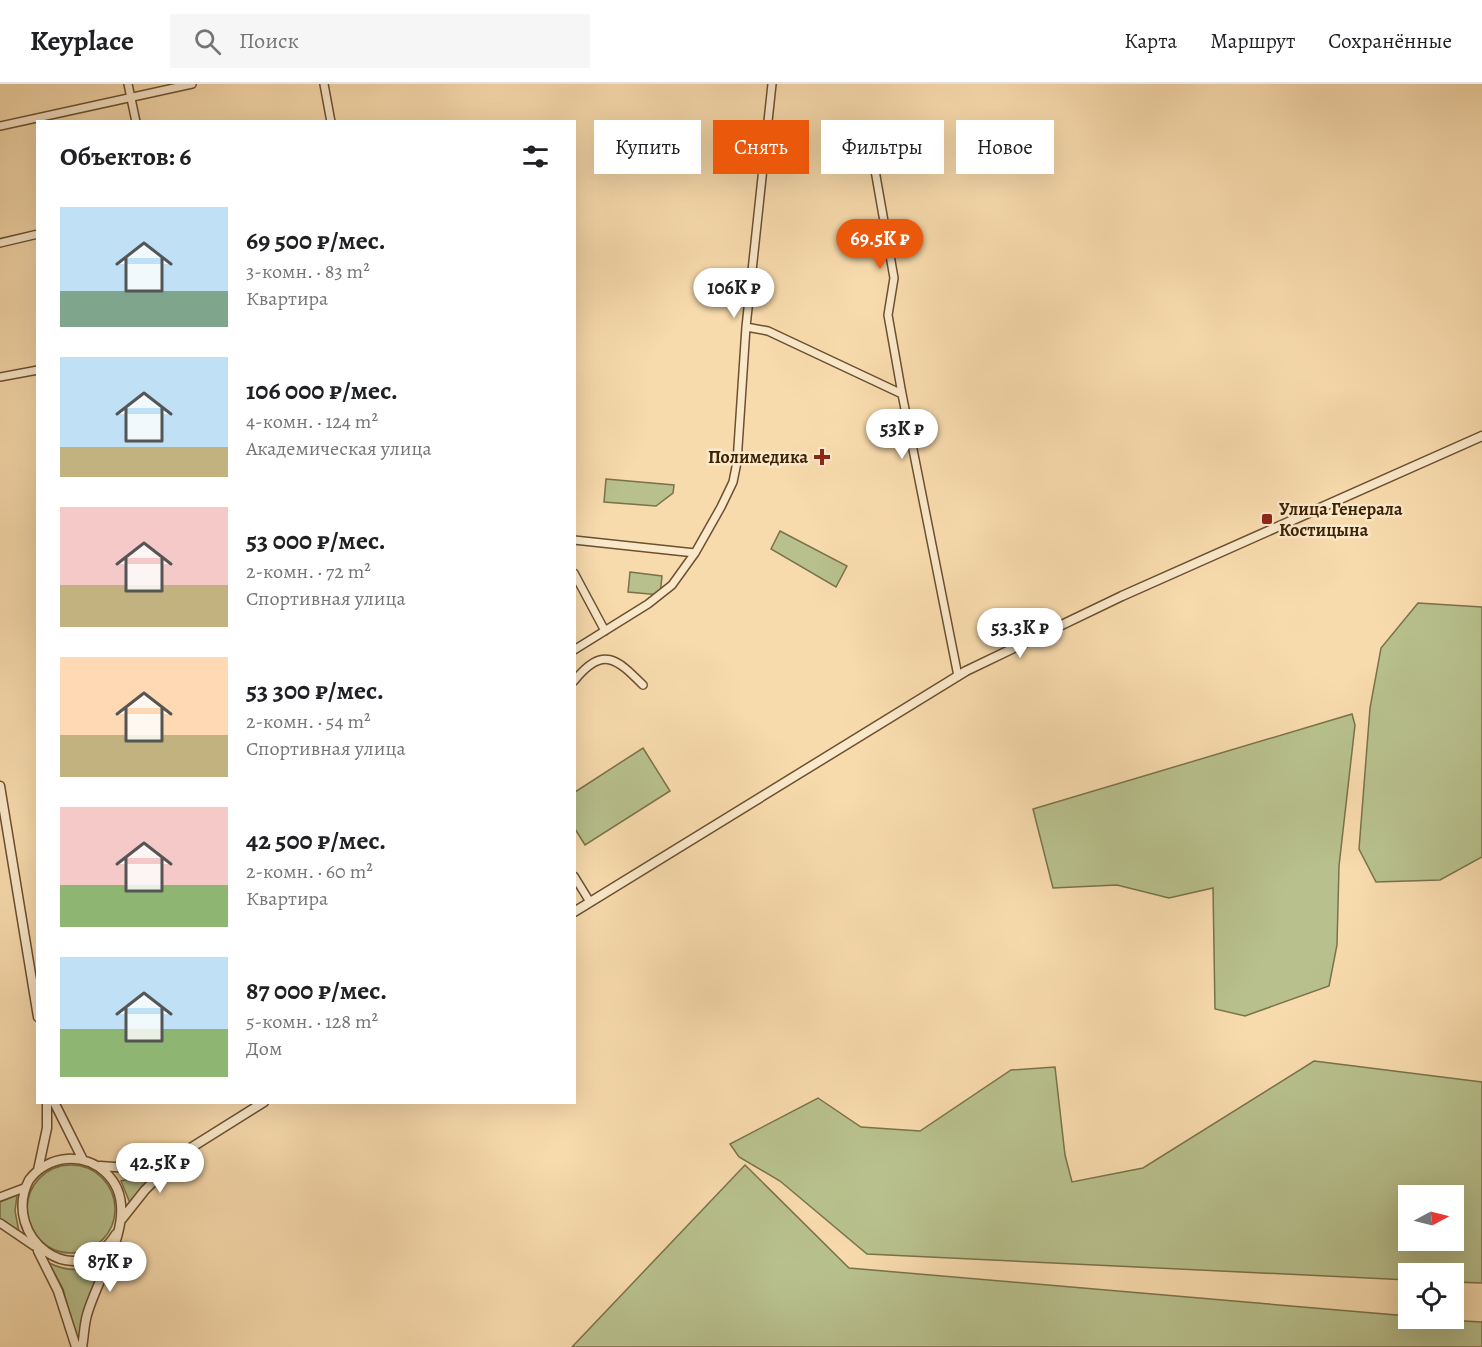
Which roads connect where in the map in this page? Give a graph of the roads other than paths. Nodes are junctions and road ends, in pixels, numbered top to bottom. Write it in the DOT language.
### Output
graph roads {
  1 [pos="128,84"];
  2 [pos="192,84"];
  3 [pos="324,84"];
  4 [pos="772,84"];
  5 [pos="131,98"];
  6 [pos="136,120"];
  7 [pos="331,120"];
  8 [pos="0,126"];
  9 [pos="876,174"];
  10 [pos="36,234"];
  11 [pos="0,243"];
  12 [pos="746,327"];
  13 [pos="36,370"];
  14 [pos="0,377"];
  15 [pos="903,394"];
  16 [pos="1482,436"];
  17 [pos="576,540"];
  18 [pos="695,553"];
  19 [pos="576,577"];
  20 [pos="605,631"];
  21 [pos="576,649"];
  22 [pos="958,676"];
  23 [pos="576,679"];
  24 [pos="643,684"];
  25 [pos="0,786"];
  26 [pos="576,879"];
  27 [pos="591,902"];
  28 [pos="576,911"];
  29 [pos="36,1005"];
  30 [pos="47,1104"];
  31 [pos="55,1104"];
  32 [pos="261,1104"];
  33 [pos="181,1154"];
  34 [pos="83,1160"];
  35 [pos="98,1166"];
  36 [pos="38,1170"];
  37 [pos="24,1188"];
  38 [pos="0,1197"];
  39 [pos="121,1219"];
  40 [pos="0,1223"];
  41 [pos="116,1234"];
  42 [pos="35,1247"];
  43 [pos="76,1347"];
  44 [pos="82,1347"];
  1 -- 5 [label="street"];
  2 -- 5 [label="street"];
  3 -- 7 [label="street"];
  4 -- 12 [label="street"];
  5 -- 6 [label="street"];
  5 -- 8 [label="street"];
  9 -- 15 [label="street"];
  10 -- 11 [label="street"];
  12 -- 15 [label="street"];
  12 -- 18 [label="street"];
  13 -- 14 [label="street"];
  15 -- 22 [label="street"];
  16 -- 22 [label="street"];
  17 -- 18 [label="street"];
  18 -- 20 [label="street"];
  19 -- 20 [label="street"];
  20 -- 21 [label="street"];
  22 -- 27 [label="street"];
  23 -- 24 [label="street"];
  25 -- 29 [label="street"];
  26 -- 27 [label="street"];
  27 -- 28 [label="street"];
  30 -- 36 [label="street"];
  31 -- 34 [label="street"];
  32 -- 33 [label="street"];
  33 -- 35 [label="street"];
  33 -- 39 [label="street"];
  34 -- 35 [label="street"];
  34 -- 36 [label="street"];
  35 -- 39 [label="street"];
  36 -- 37 [label="street"];
  37 -- 38 [label="street"];
  37 -- 42 [label="street"];
  39 -- 41 [label="street"];
  40 -- 42 [label="street"];
  41 -- 42 [label="street"];
  41 -- 44 [label="street"];
  42 -- 43 [label="street"];
}
